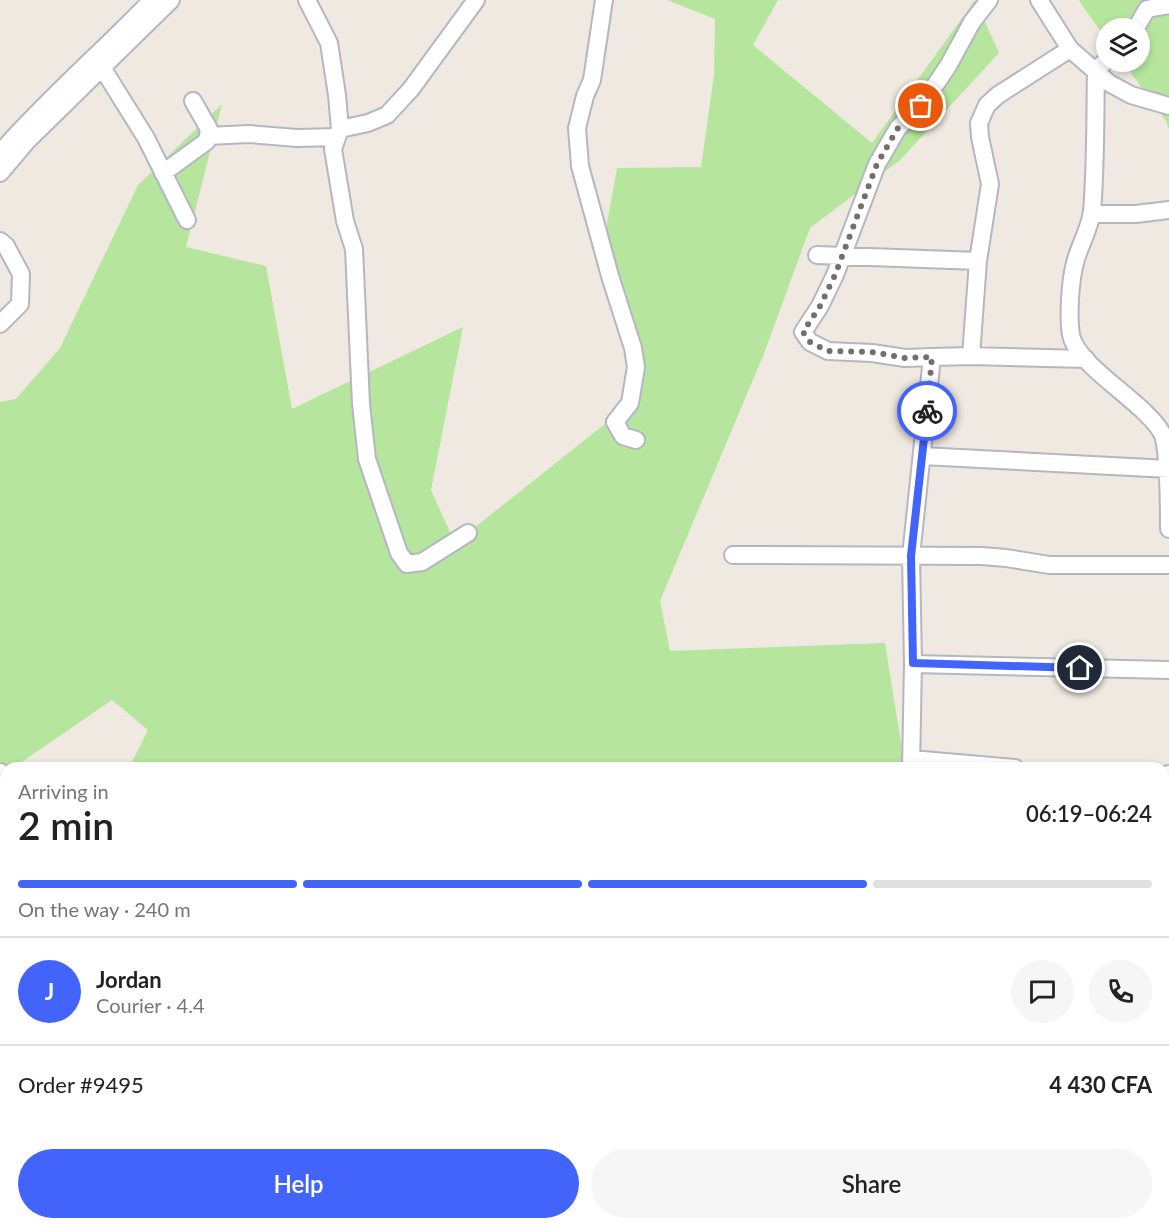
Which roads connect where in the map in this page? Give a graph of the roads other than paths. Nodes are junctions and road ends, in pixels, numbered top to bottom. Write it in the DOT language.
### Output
graph roads {
  1 [pos="152,0"];
  2 [pos="171,0"];
  3 [pos="476,0"];
  4 [pos="604,0"];
  5 [pos="989,0"];
  6 [pos="1039,0"];
  7 [pos="309,1"];
  8 [pos="1169,5"];
  9 [pos="1141,18"];
  10 [pos="1070,49"];
  11 [pos="1096,62"];
  12 [pos="103,69"];
  13 [pos="1101,72"];
  14 [pos="1104,72"];
  15 [pos="193,101"];
  16 [pos="1169,106"];
  17 [pos="339,133"];
  18 [pos="208,136"];
  19 [pos="0,153"];
  20 [pos="0,173"];
  21 [pos="163,173"];
  22 [pos="1169,210"];
  23 [pos="1092,214"];
  24 [pos="187,220"];
  25 [pos="0,241"];
  26 [pos="818,255"];
  27 [pos="843,256"];
  28 [pos="978,261"];
  29 [pos="0,324"];
  30 [pos="971,356"];
  31 [pos="932,357"];
  32 [pos="1086,359"];
  33 [pos="1166,430"];
  34 [pos="636,440"];
  35 [pos="923,456"];
  36 [pos="1169,469"];
  37 [pos="1169,529"];
  38 [pos="468,533"];
  39 [pos="734,555"];
  40 [pos="911,556"];
  41 [pos="1169,565"];
  42 [pos="913,663"];
  43 [pos="1169,670"];
  44 [pos="911,762"];
  1 -- 19 [label="street"];
  2 -- 12 [label="street"];
  3 -- 17 [label="street"];
  4 -- 34 [label="street"];
  5 -- 27 [label="street"];
  6 -- 10 [label="street"];
  7 -- 17 [label="street"];
  8 -- 9 [label="street"];
  10 -- 11 [label="street"];
  10 -- 28 [label="street"];
  12 -- 20 [label="street"];
  12 -- 21 [label="street"];
  13 -- 23 [label="street"];
  14 -- 16 [label="street"];
  15 -- 18 [label="street"];
  17 -- 18 [label="street"];
  17 -- 38 [label="street"];
  18 -- 21 [label="street"];
  21 -- 24 [label="street"];
  22 -- 23 [label="street"];
  23 -- 32 [label="street"];
  25 -- 29 [label="street"];
  26 -- 27 [label="street"];
  27 -- 28 [label="street"];
  27 -- 31 [label="street"];
  28 -- 30 [label="street"];
  30 -- 31 [label="street"];
  30 -- 32 [label="street"];
  31 -- 35 [label="street"];
  32 -- 33 [label="street"];
  33 -- 36 [label="street"];
  35 -- 36 [label="street"];
  35 -- 40 [label="street"];
  36 -- 37 [label="street"];
  39 -- 40 [label="street"];
  40 -- 41 [label="street"];
  40 -- 42 [label="street"];
  42 -- 43 [label="street"];
  42 -- 44 [label="street"];
}
